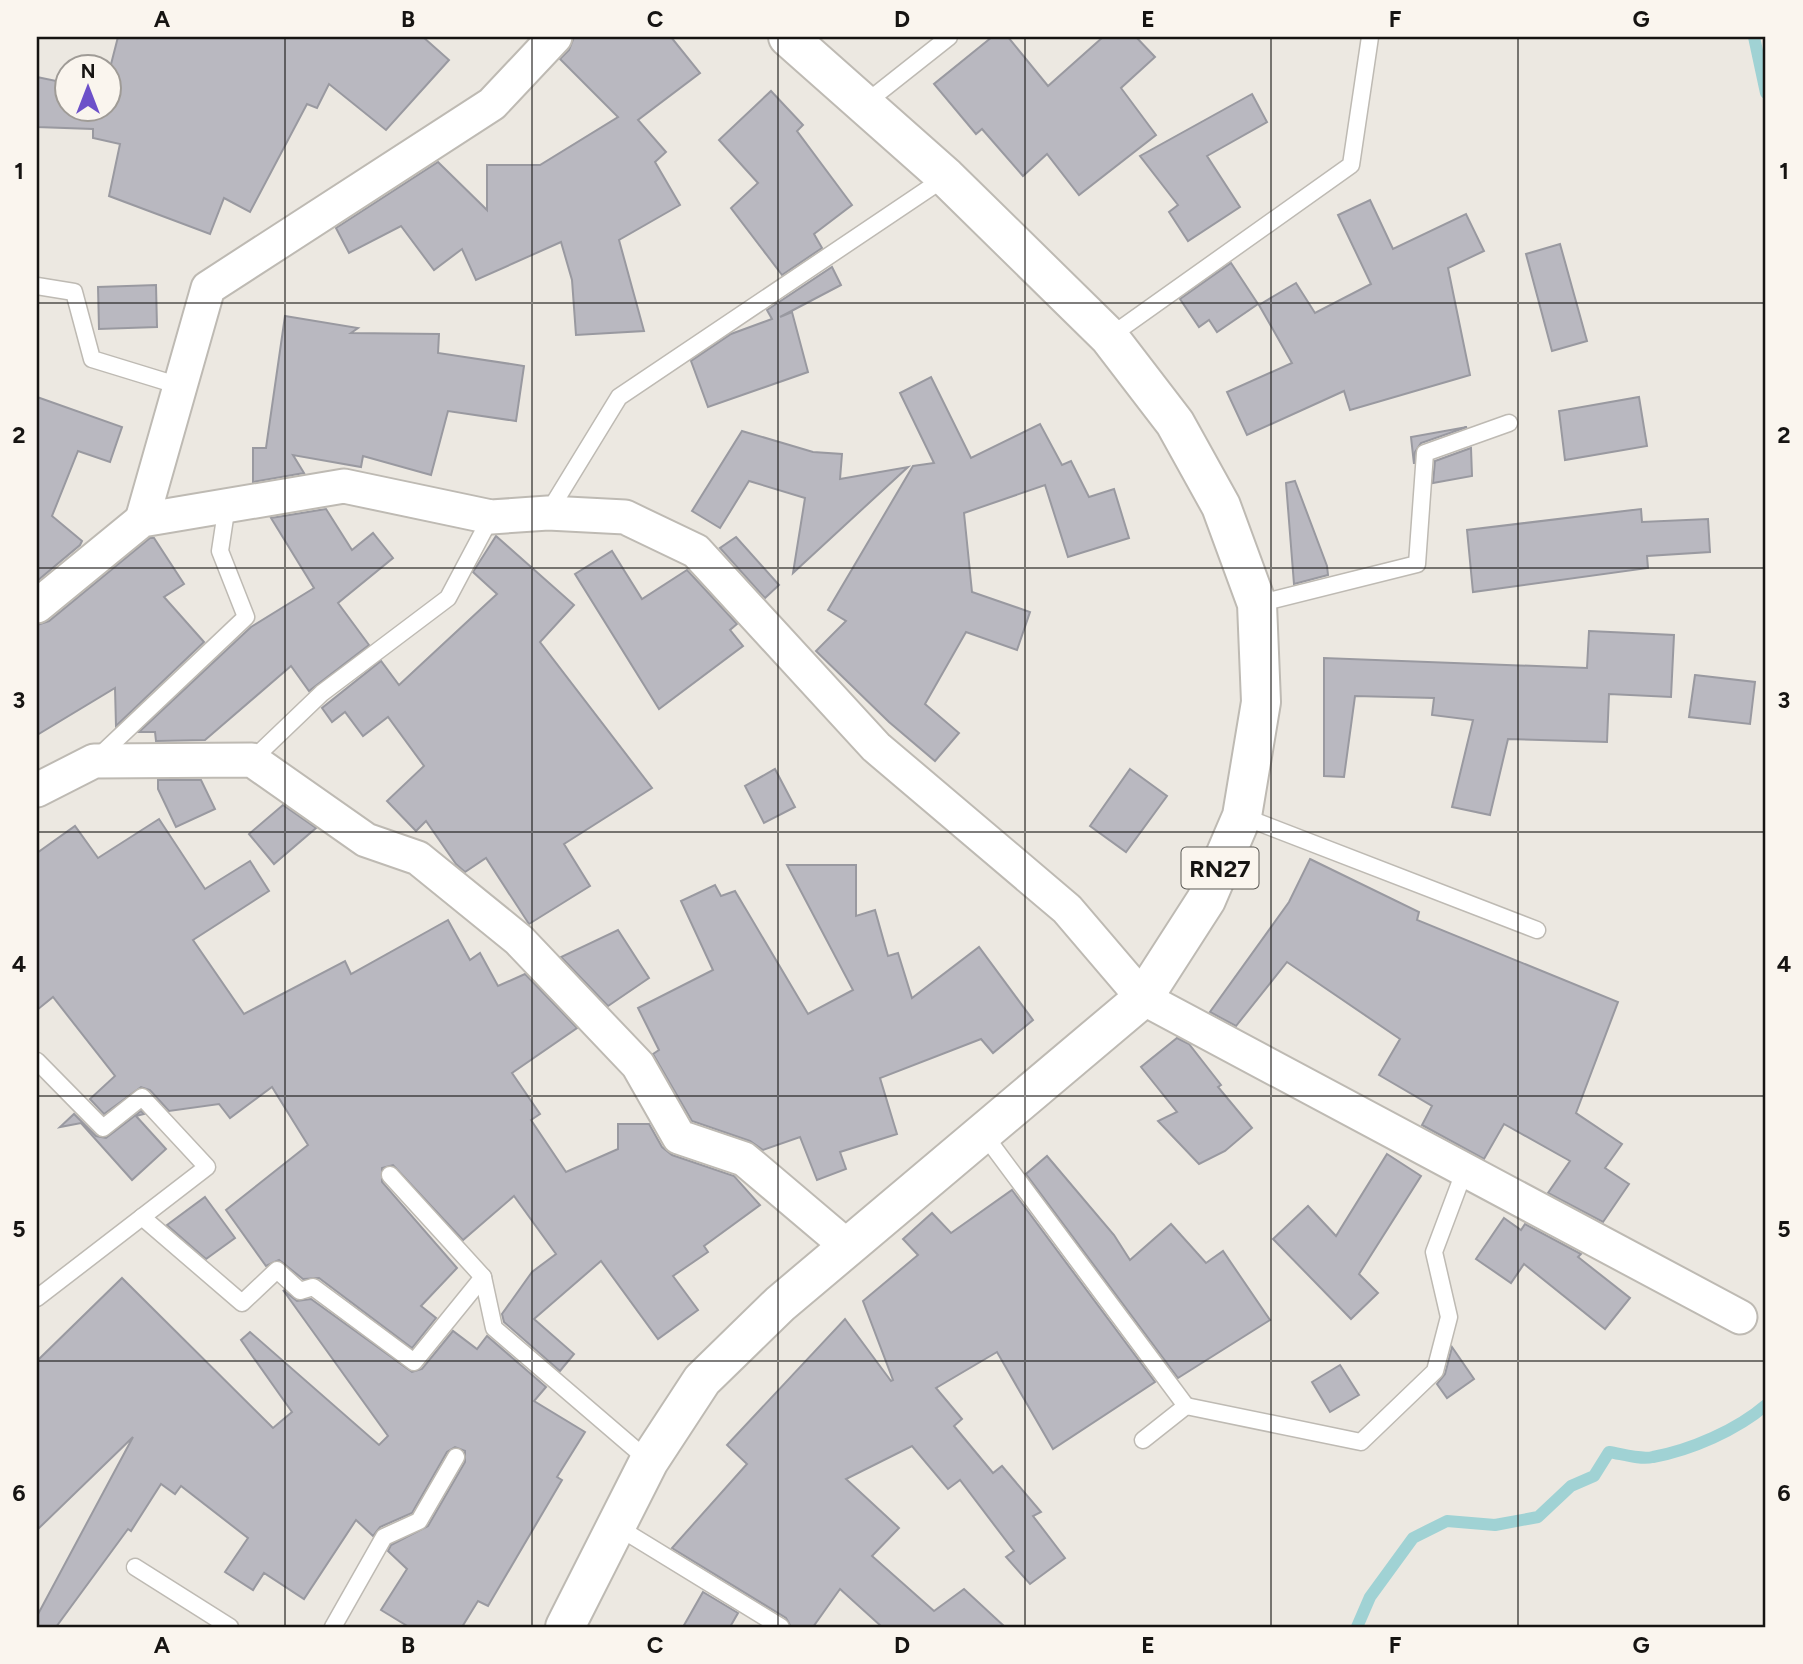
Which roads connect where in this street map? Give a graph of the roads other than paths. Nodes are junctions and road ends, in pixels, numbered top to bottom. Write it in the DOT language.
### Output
graph roads {
  1 [pos="555,37"];
  2 [pos="788,37"];
  3 [pos="949,37"];
  4 [pos="1370,37"];
  5 [pos="863,105"];
  6 [pos="946,177"];
  7 [pos="37,286"];
  8 [pos="1109,337"];
  9 [pos="180,386"];
  10 [pos="1509,423"];
  11 [pos="227,505"];
  12 [pos="548,513"];
  13 [pos="491,517"];
  14 [pos="142,520"];
  15 [pos="1257,604"];
  16 [pos="37,606"];
  17 [pos="252,760"];
  18 [pos="94,761"];
  19 [pos="37,790"];
  20 [pos="1242,816"];
  21 [pos="1536,930"];
  22 [pos="1143,998"];
  23 [pos="37,1061"];
  24 [pos="983,1133"];
  25 [pos="1464,1172"];
  26 [pos="390,1175"];
  27 [pos="142,1217"];
  28 [pos="848,1247"];
  29 [pos="483,1277"];
  30 [pos="37,1298"];
  31 [pos="1740,1317"];
  32 [pos="1186,1406"];
  33 [pos="1143,1440"];
  34 [pos="456,1457"];
  35 [pos="649,1461"];
  36 [pos="616,1526"];
  37 [pos="135,1567"];
  38 [pos="230,1627"];
  39 [pos="333,1627"];
  40 [pos="565,1627"];
  41 [pos="781,1627"];
  1 -- 9 [label="street"];
  2 -- 5 [label="main road, RN27"];
  3 -- 5 [label="lane"];
  4 -- 8 [label="lane"];
  5 -- 6 [label="main road, RN27"];
  6 -- 8 [label="main road, RN27"];
  6 -- 12 [label="lane"];
  7 -- 9 [label="lane"];
  8 -- 15 [label="main road, RN27"];
  9 -- 14 [label="street"];
  10 -- 15 [label="lane"];
  11 -- 13 [label="street"];
  11 -- 14 [label="street"];
  11 -- 18 [label="lane"];
  12 -- 13 [label="street"];
  12 -- 22 [label="street"];
  13 -- 17 [label="lane"];
  14 -- 16 [label="street"];
  15 -- 20 [label="main road, RN27"];
  17 -- 18 [label="street"];
  17 -- 28 [label="street"];
  18 -- 19 [label="street"];
  20 -- 21 [label="lane"];
  20 -- 22 [label="main road, RN27"];
  22 -- 24 [label="main road, RN27"];
  22 -- 25 [label="street"];
  23 -- 27 [label="lane"];
  24 -- 28 [label="main road, RN27"];
  24 -- 32 [label="lane"];
  25 -- 31 [label="street"];
  25 -- 32 [label="lane"];
  26 -- 29 [label="lane"];
  27 -- 29 [label="lane"];
  27 -- 30 [label="lane"];
  28 -- 35 [label="main road, RN27"];
  29 -- 35 [label="lane"];
  32 -- 33 [label="lane"];
  34 -- 39 [label="lane"];
  35 -- 36 [label="main road, RN27"];
  36 -- 40 [label="main road, RN27"];
  36 -- 41 [label="lane"];
  37 -- 38 [label="lane"];
}
